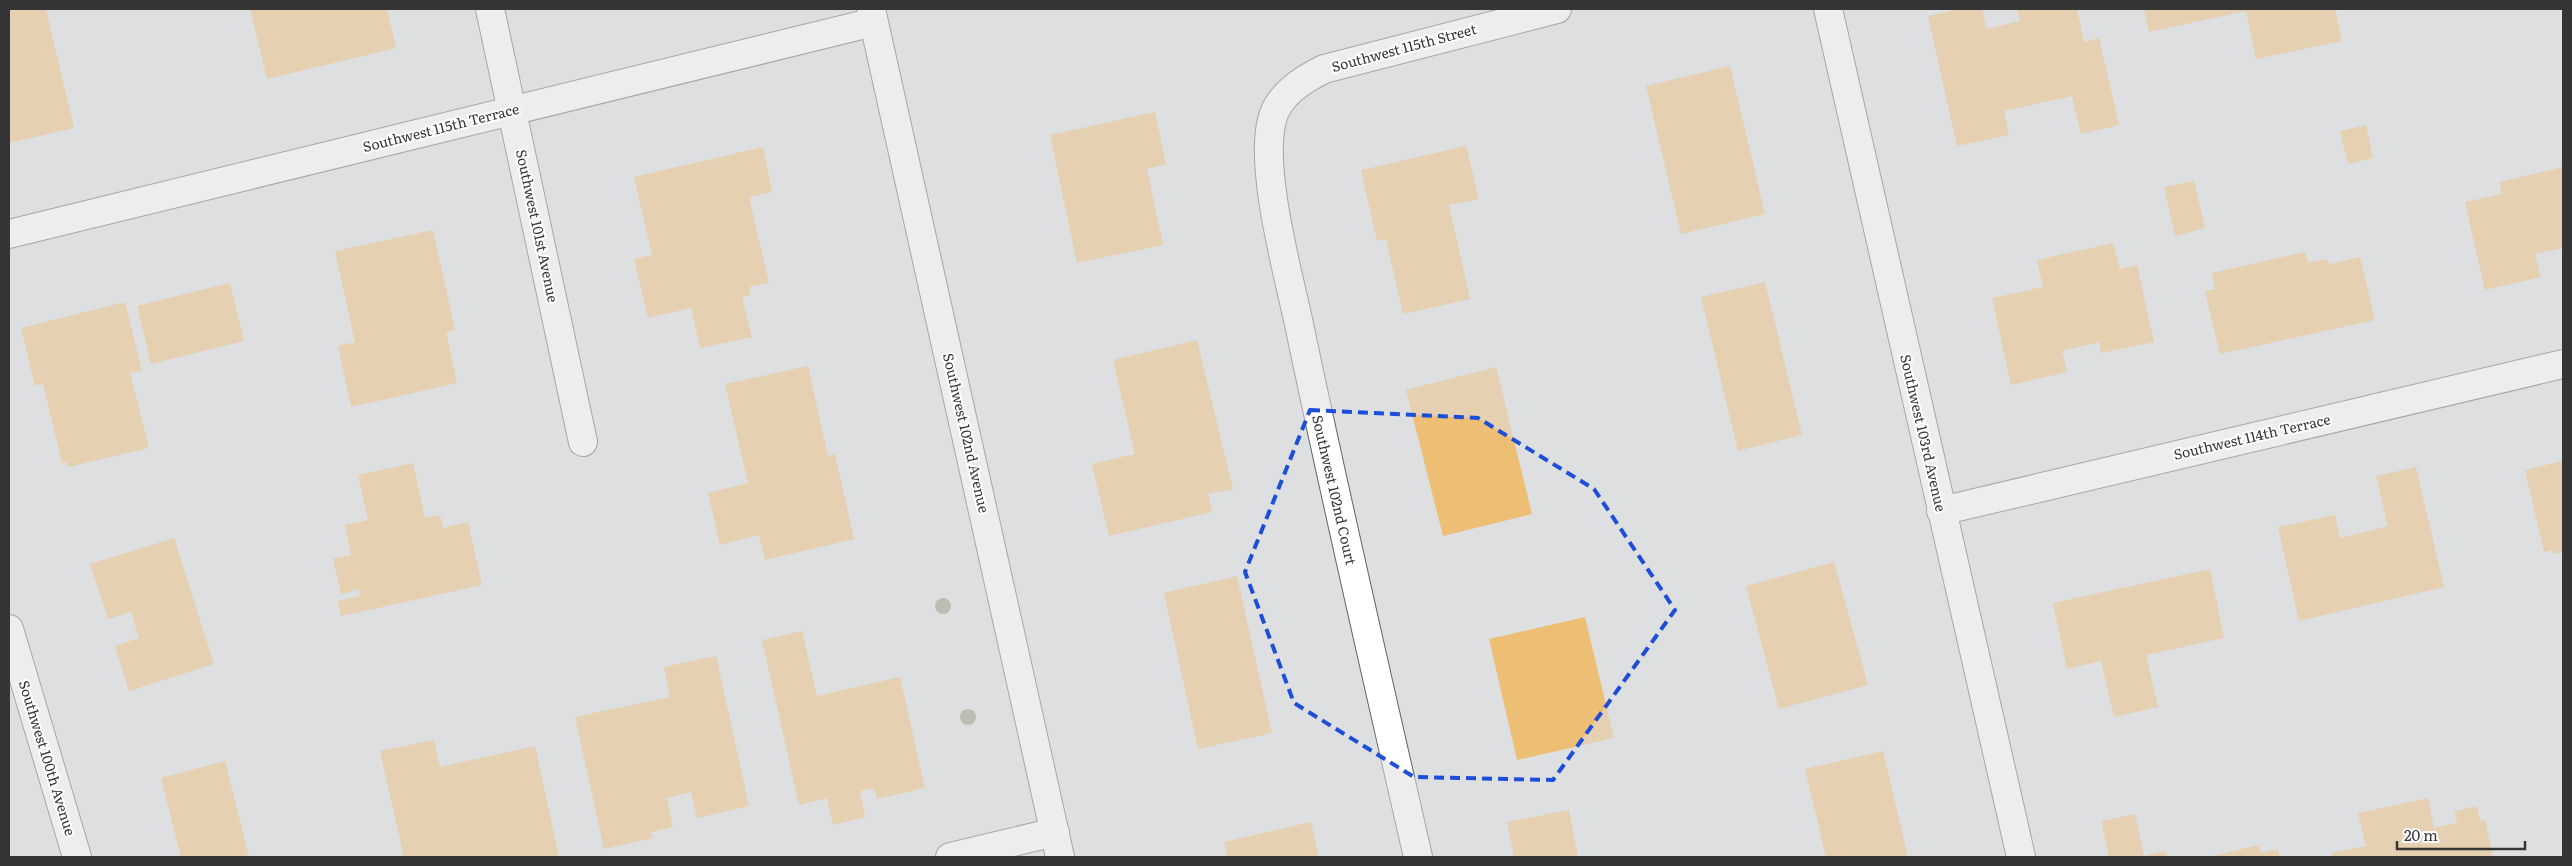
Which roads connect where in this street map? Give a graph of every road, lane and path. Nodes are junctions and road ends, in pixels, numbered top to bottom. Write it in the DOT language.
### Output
graph roads {
  1 [pos="490,9"];
  2 [pos="1557,9"];
  3 [pos="1828,9"];
  4 [pos="872,15"];
  5 [pos="512,111"];
  6 [pos="1272,119"];
  7 [pos="9,234"];
  8 [pos="2563,364"];
  9 [pos="584,442"];
  10 [pos="1941,511"];
  11 [pos="9,629"];
  12 [pos="1058,845"];
  13 [pos="77,857"];
  14 [pos="950,857"];
  15 [pos="1418,857"];
  16 [pos="2020,857"];
  1 -- 5 [label="street, Southwest 101st Avenue"];
  2 -- 6 [label="street, Southwest 115th Street"];
  3 -- 10 [label="street, Southwest 103rd Avenue"];
  4 -- 5 [label="street, Southwest 115th Terrace"];
  4 -- 12 [label="street, Southwest 102nd Avenue"];
  5 -- 7 [label="street, Southwest 115th Terrace"];
  5 -- 9 [label="street, Southwest 101st Avenue"];
  6 -- 15 [label="street, Southwest 102nd Court"];
  8 -- 10 [label="street, Southwest 114th Terrace"];
  10 -- 16 [label="street, Southwest 103rd Avenue"];
  11 -- 13 [label="street, Southwest 100th Avenue"];
  12 -- 14 [label="street"];
}
